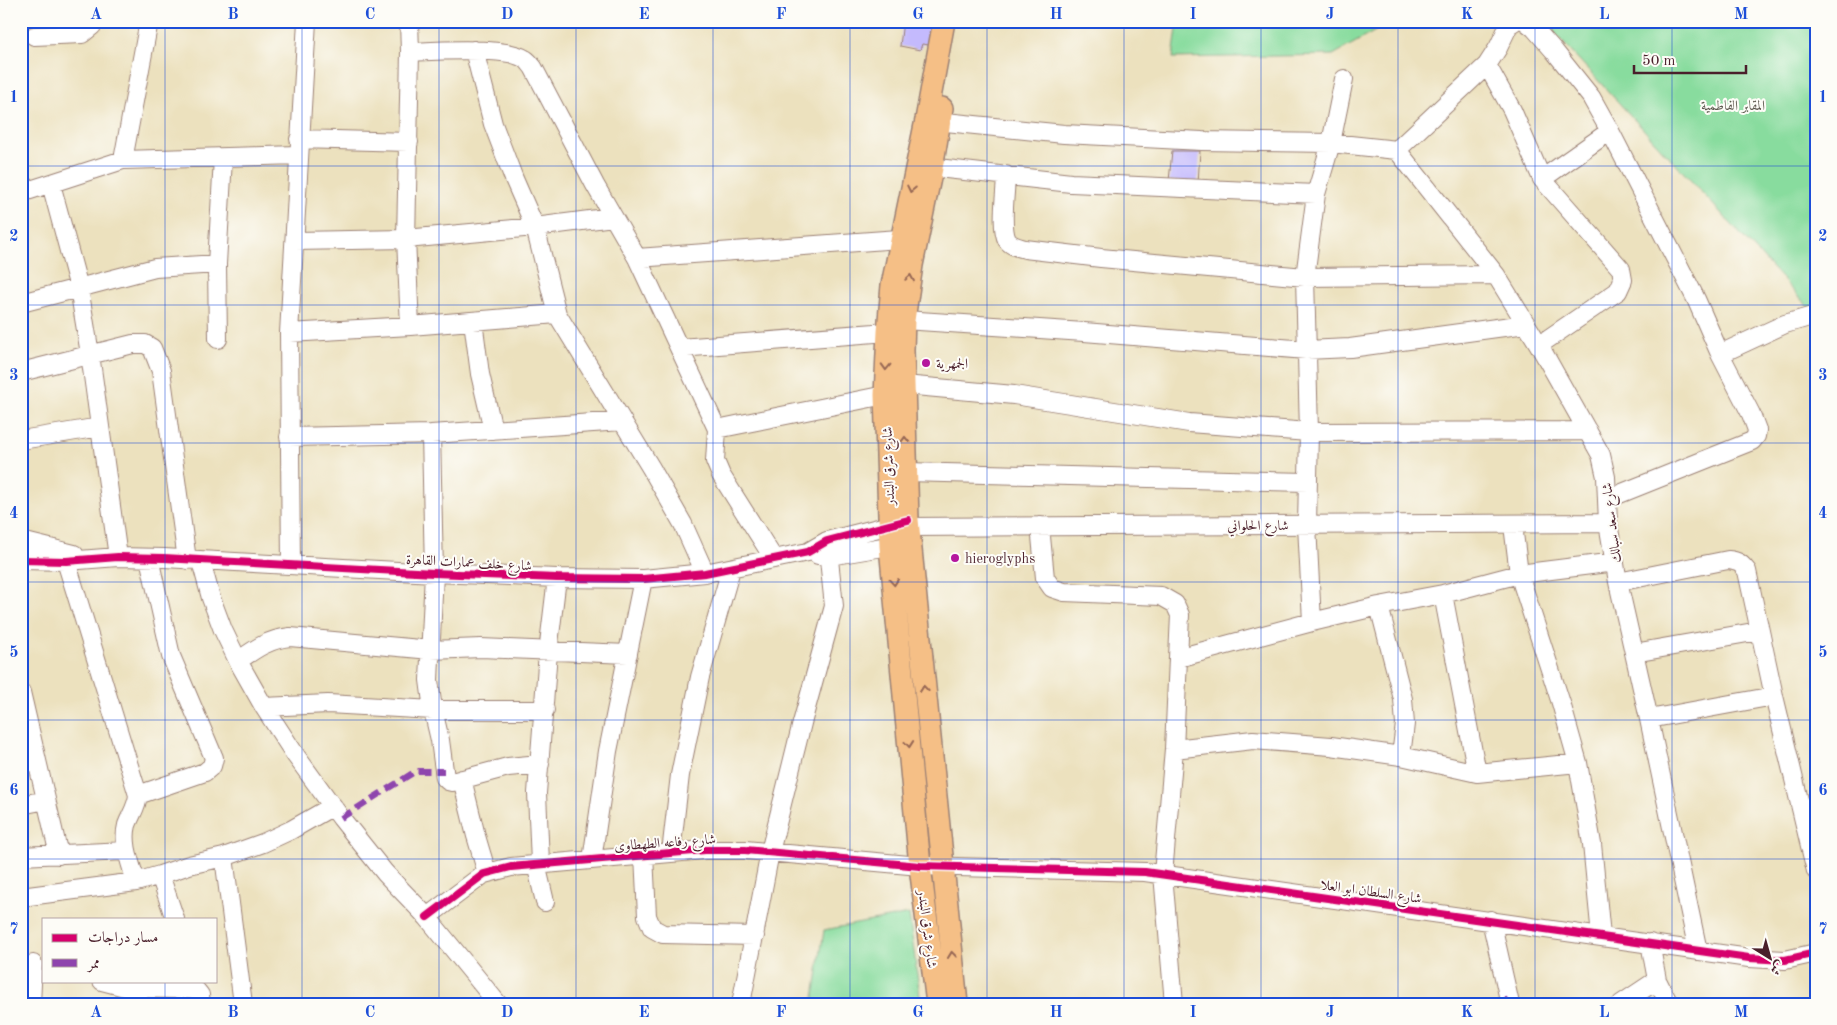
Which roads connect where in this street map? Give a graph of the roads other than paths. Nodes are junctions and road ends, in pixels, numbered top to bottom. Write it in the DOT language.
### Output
graph roads {
  1 [pos="93,21"];
  2 [pos="149,21"];
  3 [pos="307,21"];
  4 [pos="409,21"];
  5 [pos="944,21"];
  6 [pos="957,21"];
  7 [pos="1515,21"];
  8 [pos="1525,21"];
  9 [pos="29,32"];
  10 [pos="474,50"];
  11 [pos="410,52"];
  12 [pos="1487,64"];
  13 [pos="1344,79"];
  14 [pos="933,121"];
  15 [pos="1610,131"];
  16 [pos="408,142"];
  17 [pos="1331,144"];
  18 [pos="299,147"];
  19 [pos="1397,150"];
  20 [pos="223,158"];
  21 [pos="123,160"];
  22 [pos="924,167"];
  23 [pos="1006,175"];
  24 [pos="1542,179"];
  25 [pos="51,184"];
  26 [pos="21,193"];
  27 [pos="1316,194"];
  28 [pos="613,217"];
  29 [pos="535,227"];
  30 [pos="406,239"];
  31 [pos="909,239"];
  32 [pos="296,241"];
  33 [pos="637,258"];
  34 [pos="217,264"];
  35 [pos="1496,275"];
  36 [pos="1305,277"];
  37 [pos="79,288"];
  38 [pos="21,304"];
  39 [pos="557,314"];
  40 [pos="1816,315"];
  41 [pos="473,321"];
  42 [pos="1526,324"];
  43 [pos="410,326"];
  44 [pos="896,326"];
  45 [pos="289,333"];
  46 [pos="218,339"];
  47 [pos="1538,345"];
  48 [pos="680,348"];
  49 [pos="1306,350"];
  50 [pos="90,354"];
  51 [pos="1720,354"];
  52 [pos="21,372"];
  53 [pos="895,390"];
  54 [pos="622,421"];
  55 [pos="100,427"];
  56 [pos="717,429"];
  57 [pos="493,430"];
  58 [pos="1588,431"];
  59 [pos="1309,432"];
  60 [pos="431,434"];
  61 [pos="289,437"];
  62 [pos="21,440"];
  63 [pos="906,472"];
  64 [pos="1308,482"];
  65 [pos="1607,499"];
  66 [pos="1608,523"];
  67 [pos="1307,525"];
  68 [pos="1513,525"];
  69 [pos="1040,526"];
  70 [pos="901,532"];
  71 [pos="21,541"];
  72 [pos="828,549"];
  73 [pos="118,557"];
  74 [pos="92,558"];
  75 [pos="148,558"];
  76 [pos="774,559"];
  77 [pos="21,560"];
  78 [pos="194,560"];
  79 [pos="66,561"];
  80 [pos="1615,562"];
  81 [pos="291,566"];
  82 [pos="731,569"];
  83 [pos="434,573"];
  84 [pos="705,573"];
  85 [pos="1519,574"];
  86 [pos="557,578"];
  87 [pos="643,579"];
  88 [pos="1618,582"];
  89 [pos="1443,594"];
  90 [pos="1379,606"];
  91 [pos="1312,622"];
  92 [pos="1759,631"];
  93 [pos="431,650"];
  94 [pos="548,652"];
  95 [pos="628,654"];
  96 [pos="1634,654"];
  97 [pos="1178,658"];
  98 [pos="238,661"];
  99 [pos="1774,696"];
  100 [pos="22,700"];
  101 [pos="264,707"];
  102 [pos="433,710"];
  103 [pos="545,710"];
  104 [pos="1649,719"];
  105 [pos="1174,749"];
  106 [pos="1400,756"];
  107 [pos="1578,763"];
  108 [pos="540,764"];
  109 [pos="1477,774"];
  110 [pos="462,779"];
  111 [pos="138,796"];
  112 [pos="46,800"];
  113 [pos="21,805"];
  114 [pos="333,806"];
  115 [pos="126,851"];
  116 [pos="770,852"];
  117 [pos="671,853"];
  118 [pos="59,855"];
  119 [pos="644,855"];
  120 [pos="21,856"];
  121 [pos="224,857"];
  122 [pos="592,860"];
  123 [pos="538,864"];
  124 [pos="920,866"];
  125 [pos="942,866"];
  126 [pos="1816,871"];
  127 [pos="487,873"];
  128 [pos="1163,874"];
  129 [pos="160,875"];
  130 [pos="136,882"];
  131 [pos="21,897"];
  132 [pos="544,902"];
  133 [pos="427,916"];
  134 [pos="175,918"];
  135 [pos="1491,920"];
  136 [pos="755,936"];
  137 [pos="1601,936"];
  138 [pos="1650,943"];
  139 [pos="1698,950"];
  140 [pos="1816,953"];
  141 [pos="32,964"];
  142 [pos="1657,980"];
  143 [pos="106,982"];
  144 [pos="182,985"];
  145 [pos="1505,1002"];
  146 [pos="32,1004"];
  147 [pos="201,1004"];
  148 [pos="243,1004"];
  149 [pos="498,1004"];
  150 [pos="741,1004"];
  151 [pos="937,1004"];
  152 [pos="957,1004"];
  153 [pos="1174,1004"];
  154 [pos="1621,1004"];
  155 [pos="1670,1004"];
  1 -- 9 [label="street"];
  2 -- 21 [label="street"];
  3 -- 18 [label="street"];
  4 -- 11 [label="street"];
  5 -- 14 [label="main road, شارع شرق البندر"];
  6 -- 14 [label="main road, شارع شرق البندر"];
  7 -- 12 [label="street"];
  8 -- 15 [label="street"];
  10 -- 11 [label="street"];
  10 -- 28 [label="street"];
  10 -- 29 [label="street"];
  11 -- 16 [label="street"];
  12 -- 19 [label="street"];
  12 -- 24 [label="street"];
  13 -- 17 [label="street"];
  14 -- 17 [label="street"];
  14 -- 22 [label="main road, شارع شرق البندر"];
  15 -- 24 [label="street"];
  15 -- 51 [label="street"];
  16 -- 18 [label="street"];
  16 -- 30 [label="street"];
  17 -- 19 [label="street"];
  17 -- 27 [label="street"];
  18 -- 20 [label="street"];
  18 -- 32 [label="street"];
  19 -- 35 [label="street, شارع سعد سبالك"];
  20 -- 21 [label="street"];
  20 -- 34 [label="street"];
  21 -- 25 [label="street"];
  22 -- 23 [label="street"];
  22 -- 31 [label="main road, شارع شرق البندر"];
  23 -- 27 [label="street"];
  23 -- 36 [label="street"];
  24 -- 47 [label="street"];
  25 -- 26 [label="street"];
  25 -- 37 [label="street"];
  27 -- 36 [label="street"];
  28 -- 29 [label="street"];
  28 -- 33 [label="street"];
  29 -- 30 [label="street"];
  29 -- 39 [label="street"];
  30 -- 32 [label="street"];
  30 -- 43 [label="street"];
  31 -- 33 [label="street"];
  31 -- 44 [label="main road, شارع شرق البندر"];
  32 -- 45 [label="street"];
  33 -- 48 [label="street"];
  34 -- 37 [label="street"];
  34 -- 46 [label="street"];
  35 -- 36 [label="street"];
  35 -- 42 [label="street, شارع سعد سبالك"];
  36 -- 49 [label="street"];
  37 -- 38 [label="street"];
  37 -- 50 [label="street"];
  39 -- 41 [label="street"];
  39 -- 54 [label="street"];
  40 -- 51 [label="street"];
  41 -- 43 [label="street"];
  41 -- 57 [label="street"];
  42 -- 47 [label="street, شارع سعد سبالك"];
  42 -- 49 [label="street"];
  43 -- 45 [label="street"];
  44 -- 48 [label="street"];
  44 -- 49 [label="street"];
  44 -- 53 [label="main road, شارع شرق البندر"];
  45 -- 61 [label="street"];
  47 -- 58 [label="street, شارع سعد سبالك"];
  48 -- 56 [label="street"];
  49 -- 59 [label="street"];
  50 -- 52 [label="street"];
  50 -- 55 [label="street"];
  50 -- 78 [label="street"];
  51 -- 65 [label="street"];
  53 -- 56 [label="street"];
  53 -- 59 [label="street"];
  63 -- 53 [label="main road, شارع شرق البندر, one-way"];
  53 -- 70 [label="main road, شارع شرق البندر"];
  54 -- 57 [label="street"];
  54 -- 84 [label="street"];
  55 -- 62 [label="street"];
  55 -- 73 [label="street"];
  56 -- 76 [label="street"];
  57 -- 60 [label="street"];
  58 -- 59 [label="street"];
  58 -- 65 [label="street, شارع سعد سبالك"];
  59 -- 64 [label="street"];
  60 -- 61 [label="street"];
  60 -- 83 [label="street"];
  61 -- 81 [label="street"];
  63 -- 64 [label="street"];
  63 -- 70 [label="main road, شارع شرق البندر"];
  64 -- 67 [label="street"];
  65 -- 66 [label="street, شارع سعد سبالك"];
  66 -- 68 [label="street, شارع الحلواني"];
  66 -- 80 [label="street, شارع سعد سبالك"];
  67 -- 68 [label="street, شارع الحلواني"];
  67 -- 69 [label="street, شارع الحلواني"];
  67 -- 91 [label="street"];
  68 -- 85 [label="street"];
  69 -- 70 [label="street, شارع الحلواني"];
  69 -- 97 [label="street"];
  70 -- 72 [label="street, شارع خلف عمارات القاهرة"];
  70 -- 124 [label="main road, شارع شرق البندر, one-way"];
  125 -- 70 [label="main road, شارع شرق البندر, one-way"];
  71 -- 74 [label="street"];
  72 -- 76 [label="street, شارع خلف عمارات القاهرة"];
  72 -- 116 [label="street"];
  73 -- 74 [label="street, شارع خلف عمارات القاهرة"];
  73 -- 75 [label="street, شارع خلف عمارات القاهرة"];
  74 -- 79 [label="street, شارع خلف عمارات القاهرة"];
  75 -- 78 [label="street, شارع خلف عمارات القاهرة"];
  75 -- 111 [label="street"];
  76 -- 82 [label="street, شارع خلف عمارات القاهرة"];
  77 -- 79 [label="street, شارع خلف عمارات القاهرة"];
  78 -- 81 [label="street, شارع خلف عمارات القاهرة"];
  78 -- 98 [label="street"];
  79 -- 111 [label="street"];
  80 -- 85 [label="street"];
  80 -- 88 [label="street, شارع سعد سبالك"];
  81 -- 83 [label="street, شارع خلف عمارات القاهرة"];
  82 -- 84 [label="street, شارع خلف عمارات القاهرة"];
  82 -- 117 [label="street"];
  83 -- 86 [label="street, شارع خلف عمارات القاهرة"];
  83 -- 93 [label="street"];
  84 -- 87 [label="street, شارع خلف عمارات القاهرة"];
  85 -- 89 [label="street"];
  85 -- 107 [label="street"];
  86 -- 87 [label="street, شارع خلف عمارات القاهرة"];
  86 -- 94 [label="street"];
  87 -- 95 [label="street"];
  88 -- 92 [label="street"];
  88 -- 96 [label="street, شارع سعد سبالك"];
  89 -- 90 [label="street"];
  89 -- 109 [label="street"];
  90 -- 91 [label="street"];
  90 -- 106 [label="street"];
  91 -- 97 [label="street"];
  92 -- 96 [label="street"];
  92 -- 99 [label="street"];
  93 -- 94 [label="street"];
  93 -- 98 [label="street"];
  93 -- 102 [label="street"];
  94 -- 95 [label="street"];
  94 -- 103 [label="street"];
  95 -- 122 [label="street"];
  96 -- 104 [label="street, شارع سعد سبالك"];
  97 -- 105 [label="street"];
  98 -- 101 [label="street"];
  99 -- 104 [label="street"];
  99 -- 126 [label="street"];
  100 -- 112 [label="street"];
  101 -- 102 [label="street"];
  101 -- 114 [label="street"];
  102 -- 103 [label="street"];
  102 -- 110 [label="street"];
  103 -- 108 [label="street"];
  104 -- 139 [label="street, شارع سعد سبالك"];
  105 -- 106 [label="street"];
  105 -- 128 [label="street"];
  106 -- 109 [label="street"];
  107 -- 109 [label="street"];
  107 -- 137 [label="street"];
  108 -- 110 [label="street"];
  108 -- 123 [label="street"];
  110 -- 127 [label="street"];
  111 -- 115 [label="street"];
  112 -- 113 [label="street"];
  112 -- 118 [label="street"];
  114 -- 121 [label="street"];
  114 -- 133 [label="street"];
  115 -- 118 [label="street"];
  115 -- 130 [label="street"];
  116 -- 117 [label="street, شارع رفاعه الطهطاوى"];
  116 -- 124 [label="street, شارع رفاعه الطهطاوى"];
  116 -- 136 [label="street"];
  117 -- 119 [label="street, شارع رفاعه الطهطاوى"];
  118 -- 120 [label="street"];
  119 -- 122 [label="street, شارع رفاعه الطهطاوى"];
  119 -- 136 [label="street"];
  121 -- 129 [label="street"];
  121 -- 148 [label="street"];
  122 -- 123 [label="street, شارع رفاعه الطهطاوى"];
  123 -- 127 [label="street, شارع رفاعه الطهطاوى"];
  123 -- 132 [label="street"];
  124 -- 125 [label="street, شارع السلطان ابو العلا"];
  124 -- 151 [label="main road, شارع شرق البندر"];
  125 -- 128 [label="street, شارع السلطان ابو العلا"];
  152 -- 125 [label="main road, شارع شرق البندر, one-way"];
  127 -- 133 [label="street, شارع رفاعه الطهطاوى"];
  128 -- 135 [label="street, شارع السلطان ابو العلا"];
  128 -- 153 [label="street"];
  129 -- 130 [label="street"];
  129 -- 134 [label="street"];
  130 -- 131 [label="street"];
  133 -- 149 [label="street"];
  135 -- 137 [label="street, شارع السلطان ابو العلا"];
  135 -- 145 [label="street"];
  136 -- 150 [label="street"];
  137 -- 138 [label="street, شارع السلطان ابو العلا"];
  138 -- 139 [label="street, شارع السلطان ابو العلا"];
  138 -- 142 [label="street"];
  139 -- 140 [label="street, شارع السلطان ابو العلا"];
  141 -- 146 [label="street"];
  142 -- 154 [label="street"];
  142 -- 155 [label="street"];
  143 -- 144 [label="street"];
  144 -- 147 [label="street"];
}
